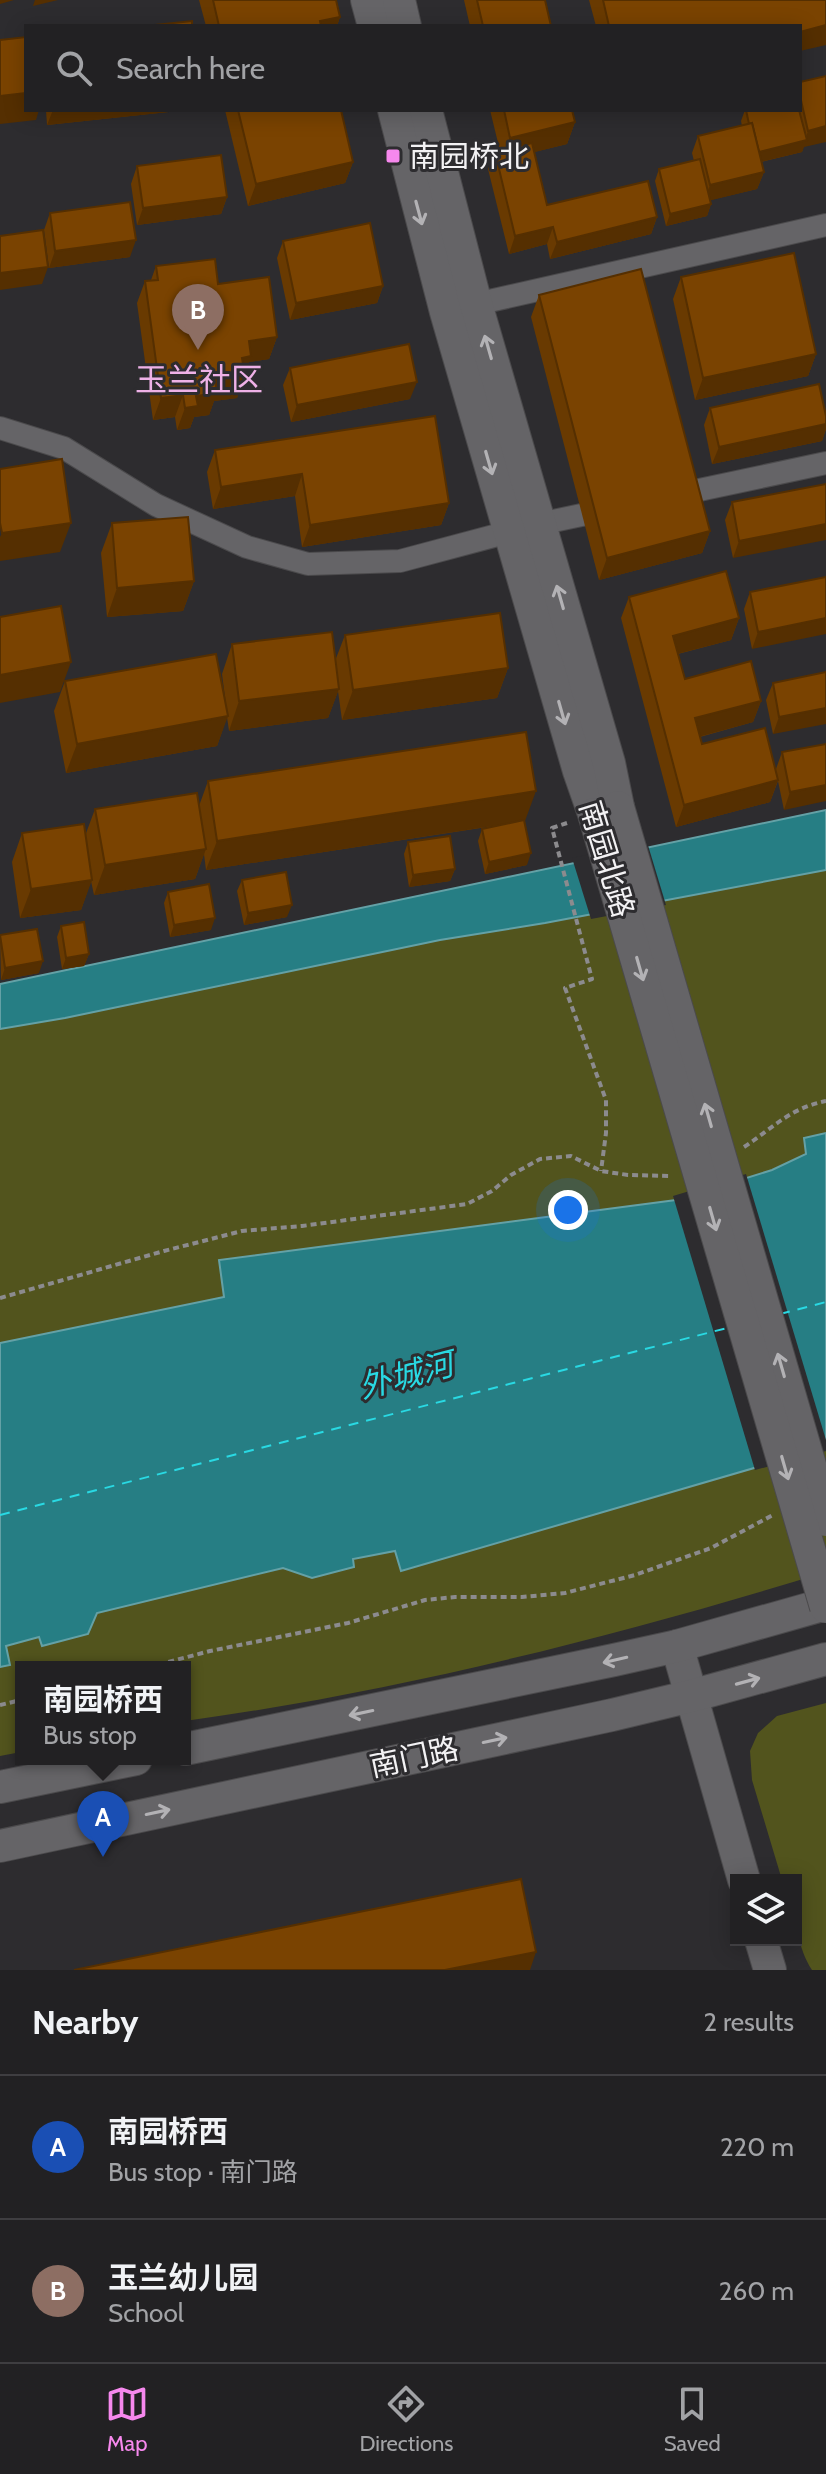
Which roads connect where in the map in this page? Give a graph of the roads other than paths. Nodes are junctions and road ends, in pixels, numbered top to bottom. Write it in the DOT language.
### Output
graph roads {
  1 [pos="367,0"];
  2 [pos="399,0"];
  3 [pos="373,24"];
  4 [pos="405,24"];
  5 [pos="395,112"];
  6 [pos="427,112"];
  7 [pos="826,225"];
  8 [pos="476,304"];
  9 [pos="0,428"];
  10 [pos="826,463"];
  11 [pos="524,528"];
  12 [pos="606,810"];
  13 [pos="826,1520"];
  14 [pos="826,1606"];
  15 [pos="677,1646"];
  16 [pos="826,1659"];
  17 [pos="691,1696"];
  18 [pos="191,1748"];
  19 [pos="107,1765"];
  20 [pos="0,1787"];
  21 [pos="0,1846"];
  22 [pos="742,1874"];
  1 -- 3 [label="main road"];
  2 -- 4 [label="main road"];
  5 -- 11 [label="main road, 南园北路, one-way"];
  6 -- 8 [label="main road, 南园北路"];
  7 -- 8 [label="street"];
  11 -- 8 [label="main road, 南园北路, one-way"];
  9 -- 11 [label="street"];
  10 -- 11 [label="street"];
  11 -- 12 [label="main road, 南园北路"];
  13 -- 12 [label="main road, 南园北路, one-way, bridge"];
  12 -- 14 [label="main road, 南园北路, one-way, bridge"];
  14 -- 15 [label="main road, 南门路"];
  15 -- 17 [label="main road"];
  15 -- 18 [label="main road, 南门路, one-way"];
  17 -- 16 [label="main road, 南门路, one-way"];
  21 -- 17 [label="main road, 南门路, one-way"];
  17 -- 22 [label="main road"];
  19 -- 20 [label="main road"];
}
